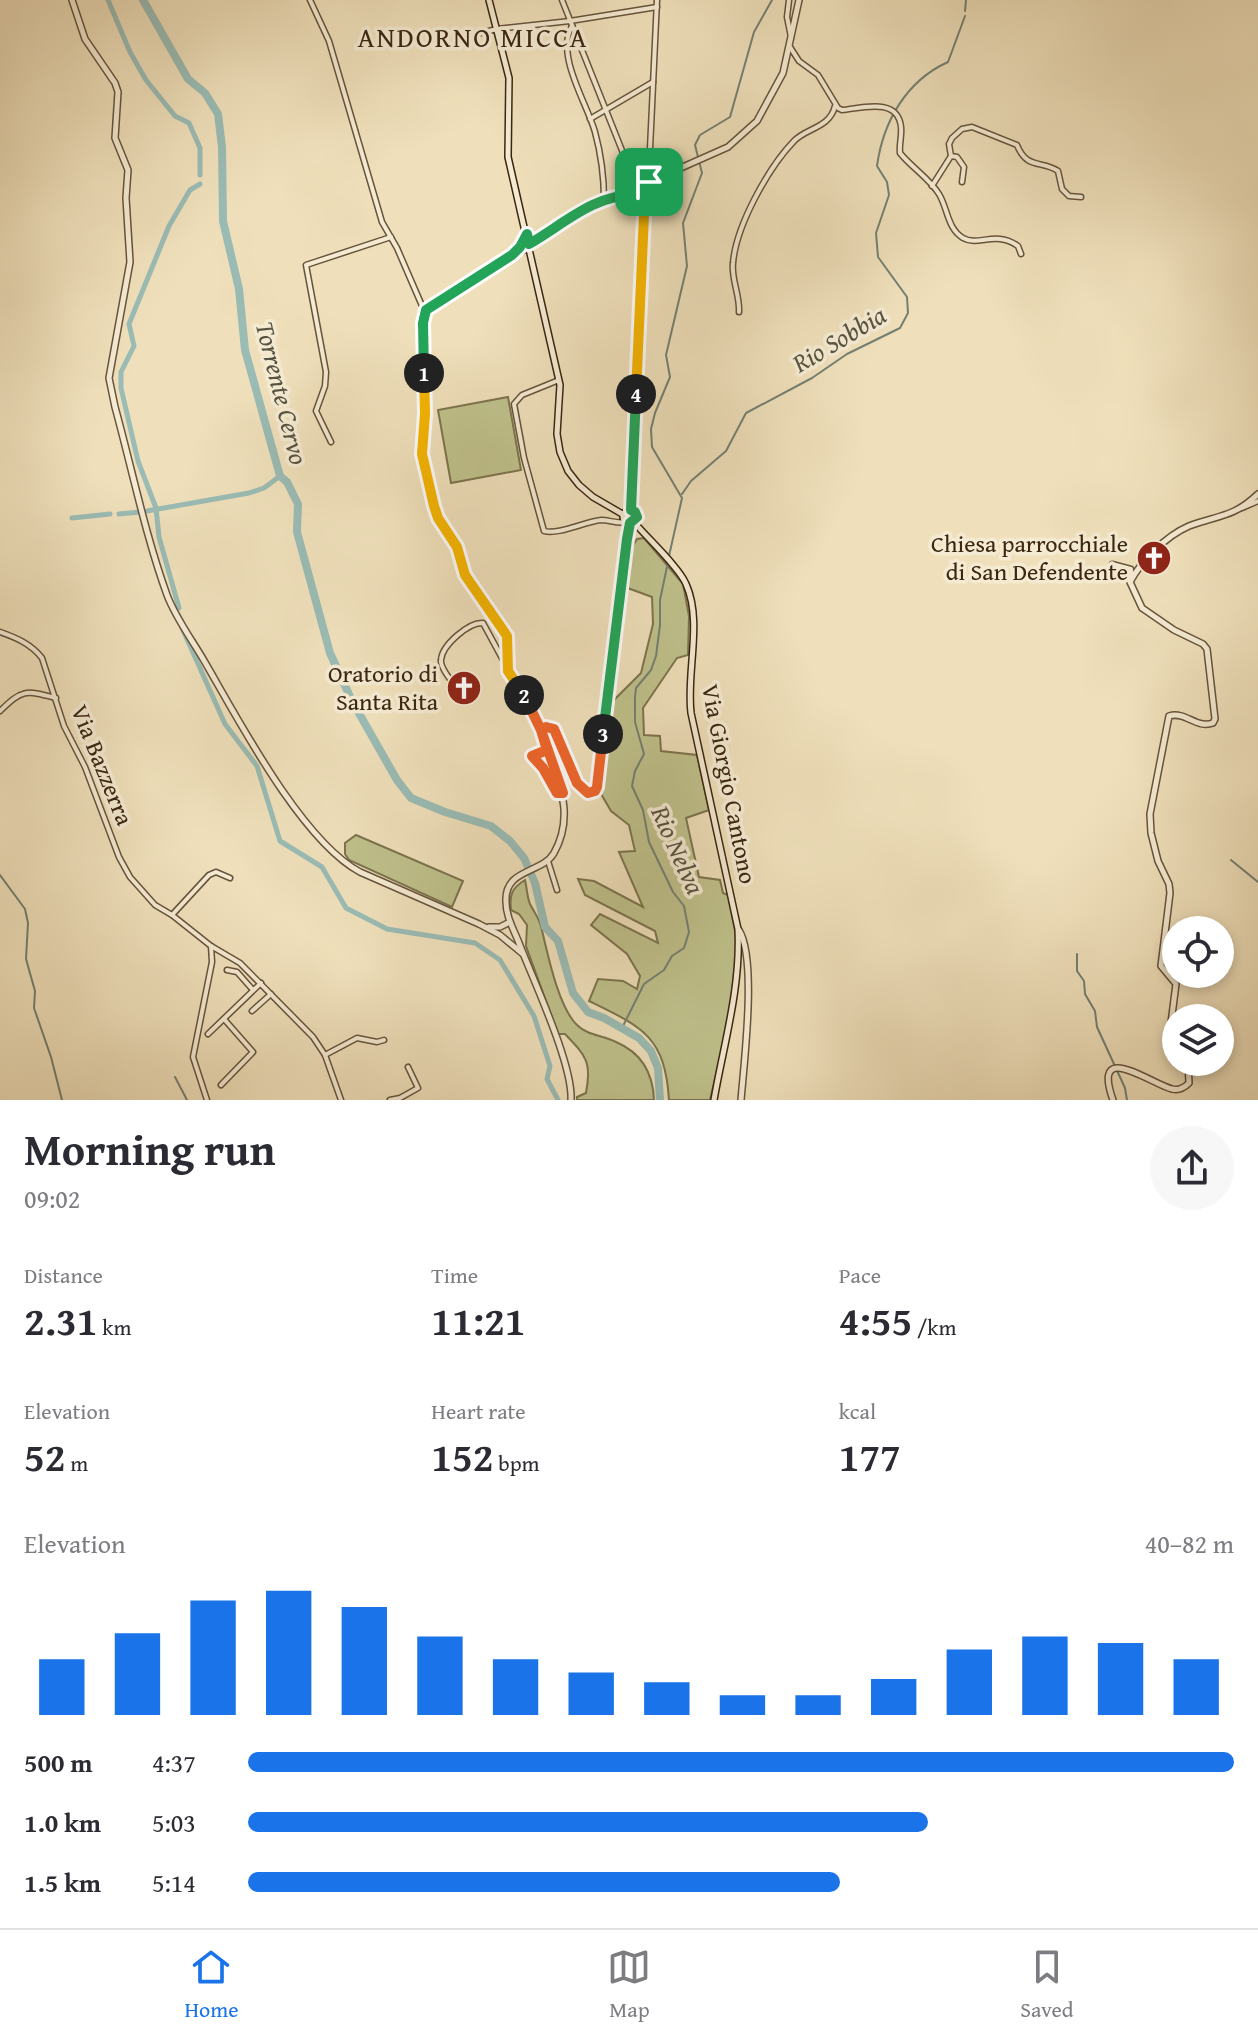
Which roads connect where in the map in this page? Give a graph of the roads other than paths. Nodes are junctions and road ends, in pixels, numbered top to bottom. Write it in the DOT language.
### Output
graph roads {
  1 [pos="72,0"];
  2 [pos="310,0"];
  3 [pos="489,0"];
  4 [pos="562,0"];
  5 [pos="657,0"];
  6 [pos="789,0"];
  7 [pos="799,0"];
  8 [pos="657,7"];
  9 [pos="571,23"];
  10 [pos="497,29"];
  11 [pos="468,36"];
  12 [pos="792,39"];
  13 [pos="790,47"];
  14 [pos="654,82"];
  15 [pos="835,106"];
  16 [pos="606,112"];
  17 [pos="590,119"];
  18 [pos="951,156"];
  19 [pos="648,180"];
  20 [pos="637,181"];
  21 [pos="962,182"];
  22 [pos="932,186"];
  23 [pos="1081,197"];
  24 [pos="636,198"];
  25 [pos="646,198"];
  26 [pos="604,200"];
  27 [pos="644,215"];
  28 [pos="527,234"];
  29 [pos="391,237"];
  30 [pos="530,246"];
  31 [pos="515,254"];
  32 [pos="1021,254"];
  33 [pos="533,259"];
  34 [pos="426,310"];
  35 [pos="739,312"];
  36 [pos="559,380"];
  37 [pos="331,442"];
  38 [pos="1258,494"];
  39 [pos="1258,501"];
  40 [pos="1240,509"];
  41 [pos="631,510"];
  42 [pos="628,521"];
  43 [pos="1112,564"];
  44 [pos="1131,580"];
  45 [pos="0,632"];
  46 [pos="508,671"];
  47 [pos="457,688"];
  48 [pos="56,698"];
  49 [pos="0,711"];
  50 [pos="541,730"];
  51 [pos="547,750"];
  52 [pos="563,793"];
  53 [pos="548,861"];
  54 [pos="230,878"];
  55 [pos="557,890"];
  56 [pos="172,915"];
  57 [pos="479,924"];
  58 [pos="512,925"];
  59 [pos="738,929"];
  60 [pos="500,935"];
  61 [pos="211,946"];
  62 [pos="523,954"];
  63 [pos="227,970"];
  64 [pos="261,983"];
  65 [pos="253,990"];
  66 [pos="271,994"];
  67 [pos="1173,1004"];
  68 [pos="252,1011"];
  69 [pos="224,1019"];
  70 [pos="208,1034"];
  71 [pos="384,1040"];
  72 [pos="325,1055"];
  73 [pos="408,1067"];
  74 [pos="1189,1076"];
  75 [pos="221,1085"];
  76 [pos="207,1100"];
  77 [pos="341,1100"];
  78 [pos="390,1100"];
  79 [pos="571,1100"];
  80 [pos="714,1100"];
  81 [pos="741,1100"];
  82 [pos="1113,1100"];
  1 -- 57 [label="street"];
  2 -- 29 [label="street"];
  3 -- 10 [label="street"];
  4 -- 9 [label="street"];
  5 -- 8 [label="street"];
  6 -- 12 [label="street"];
  7 -- 12 [label="street"];
  8 -- 9 [label="street"];
  8 -- 14 [label="street"];
  9 -- 10 [label="street"];
  9 -- 16 [label="street"];
  9 -- 17 [label="street"];
  10 -- 11 [label="street"];
  10 -- 28 [label="street"];
  12 -- 13 [label="street"];
  13 -- 15 [label="street"];
  13 -- 19 [label="street"];
  14 -- 16 [label="street"];
  14 -- 19 [label="street"];
  15 -- 22 [label="street"];
  15 -- 35 [label="street"];
  16 -- 17 [label="street"];
  16 -- 20 [label="street"];
  17 -- 26 [label="street"];
  18 -- 21 [label="street"];
  18 -- 22 [label="street"];
  18 -- 23 [label="street"];
  19 -- 20 [label="street"];
  19 -- 25 [label="street"];
  20 -- 24 [label="street"];
  22 -- 32 [label="street"];
  24 -- 25 [label="street"];
  24 -- 26 [label="street"];
  24 -- 27 [label="street"];
  25 -- 27 [label="street"];
  26 -- 30 [label="street"];
  27 -- 41 [label="street"];
  28 -- 30 [label="street"];
  28 -- 31 [label="street"];
  29 -- 34 [label="street"];
  29 -- 37 [label="street"];
  30 -- 31 [label="street"];
  30 -- 33 [label="street"];
  31 -- 33 [label="street"];
  31 -- 34 [label="street"];
  33 -- 36 [label="street"];
  34 -- 46 [label="street"];
  36 -- 42 [label="street"];
  36 -- 42 [label="street"];
  38 -- 40 [label="street"];
  39 -- 40 [label="street"];
  40 -- 44 [label="street"];
  41 -- 42 [label="street"];
  41 -- 42 [label="street"];
  42 -- 50 [label="street"];
  42 -- 59 [label="street, Via Giorgio Cantono"];
  43 -- 44 [label="street"];
  44 -- 67 [label="street"];
  45 -- 48 [label="street, Via Bazzerra"];
  46 -- 47 [label="street"];
  46 -- 50 [label="street"];
  48 -- 49 [label="street"];
  48 -- 56 [label="street, Via Bazzerra"];
  50 -- 51 [label="street"];
  51 -- 52 [label="street"];
  51 -- 52 [label="street"];
  52 -- 53 [label="street"];
  53 -- 55 [label="street"];
  53 -- 58 [label="street"];
  54 -- 56 [label="street"];
  56 -- 61 [label="street, Via Bazzerra"];
  57 -- 58 [label="street"];
  57 -- 60 [label="street"];
  58 -- 60 [label="street"];
  58 -- 62 [label="street"];
  59 -- 80 [label="street"];
  59 -- 81 [label="street"];
  60 -- 62 [label="street"];
  61 -- 64 [label="street, Via Bazzerra"];
  61 -- 76 [label="street"];
  62 -- 79 [label="street"];
  63 -- 65 [label="street"];
  64 -- 65 [label="street"];
  64 -- 66 [label="street, Via Bazzerra"];
  65 -- 69 [label="street"];
  66 -- 68 [label="street"];
  66 -- 72 [label="street, Via Bazzerra"];
  69 -- 70 [label="street"];
  69 -- 75 [label="street"];
  71 -- 72 [label="street"];
  72 -- 77 [label="street, Via Bazzerra"];
  73 -- 78 [label="street"];
  74 -- 82 [label="street"];
}
